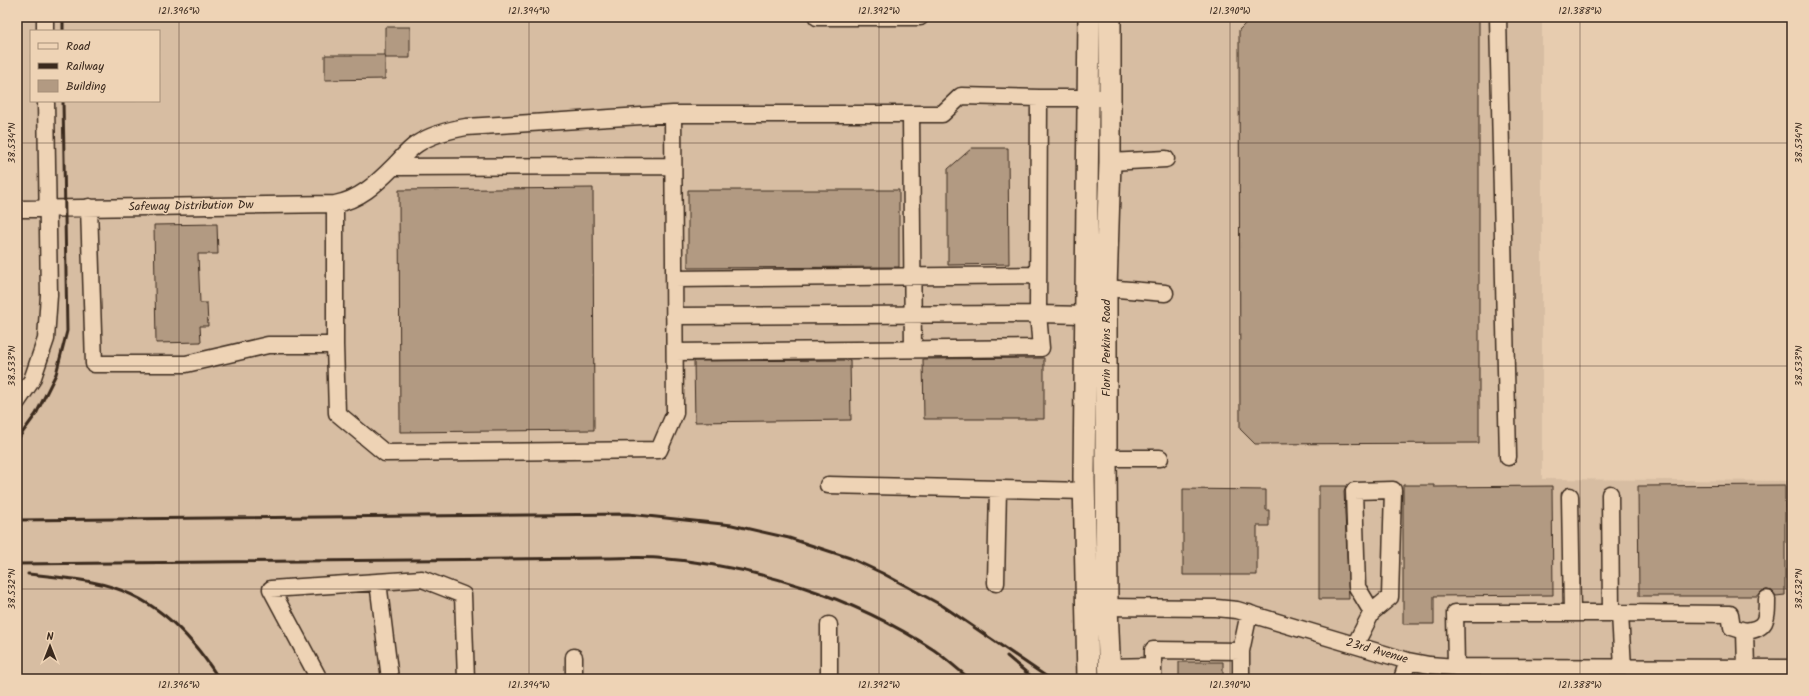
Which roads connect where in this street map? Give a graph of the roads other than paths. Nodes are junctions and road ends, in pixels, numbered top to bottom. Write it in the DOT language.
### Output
graph roads {
  1 [pos="45,17"];
  2 [pos="817,17"];
  3 [pos="920,17"];
  4 [pos="1089,17"];
  5 [pos="1110,17"];
  6 [pos="1498,17"];
  7 [pos="45,30"];
  8 [pos="1039,98"];
  9 [pos="1099,98"];
  10 [pos="46,102"];
  11 [pos="673,114"];
  12 [pos="911,114"];
  13 [pos="1166,159"];
  14 [pos="1110,162"];
  15 [pos="673,166"];
  16 [pos="394,167"];
  17 [pos="335,204"];
  18 [pos="89,207"];
  19 [pos="46,208"];
  20 [pos="17,209"];
  21 [pos="1038,275"];
  22 [pos="912,277"];
  23 [pos="674,279"];
  24 [pos="1106,288"];
  25 [pos="1165,293"];
  26 [pos="913,314"];
  27 [pos="1038,314"];
  28 [pos="1085,315"];
  29 [pos="674,316"];
  30 [pos="335,345"];
  31 [pos="913,349"];
  32 [pos="675,352"];
  33 [pos="17,402"];
  34 [pos="1508,457"];
  35 [pos="1106,458"];
  36 [pos="1160,458"];
  37 [pos="828,485"];
  38 [pos="998,489"];
  39 [pos="1084,491"];
  40 [pos="1610,494"];
  41 [pos="1570,496"];
  42 [pos="378,582"];
  43 [pos="996,583"];
  44 [pos="1767,600"];
  45 [pos="1086,607"];
  46 [pos="1107,607"];
  47 [pos="1372,612"];
  48 [pos="1249,613"];
  49 [pos="1572,613"];
  50 [pos="1616,613"];
  51 [pos="829,625"];
  52 [pos="1744,631"];
  53 [pos="1355,645"];
  54 [pos="1241,651"];
  55 [pos="574,657"];
  56 [pos="1408,661"];
  57 [pos="1456,667"];
  58 [pos="1623,668"];
  59 [pos="1746,668"];
  60 [pos="1792,668"];
  61 [pos="1153,672"];
  62 [pos="1110,673"];
  63 [pos="1765,673"];
  64 [pos="319,679"];
  65 [pos="390,679"];
  66 [pos="466,679"];
  67 [pos="574,679"];
  68 [pos="829,679"];
  69 [pos="1088,679"];
  70 [pos="1241,679"];
  71 [pos="1402,679"];
  1 -- 7 [label="street"];
  2 -- 3 [label="street"];
  4 -- 9 [label="main road, Florin Perkins Road"];
  5 -- 9 [label="main road, Florin Perkins Road"];
  6 -- 34 [label="street"];
  8 -- 9 [label="street, Safeway Distribution Dw"];
  8 -- 12 [label="street, Safeway Distribution Dw"];
  8 -- 21 [label="street"];
  9 -- 14 [label="main road, Florin Perkins Road"];
  9 -- 28 [label="main road, Florin Perkins Road"];
  10 -- 19 [label="street"];
  11 -- 12 [label="street, Safeway Distribution Dw"];
  11 -- 15 [label="street"];
  11 -- 16 [label="street, Safeway Distribution Dw"];
  12 -- 22 [label="street"];
  13 -- 14 [label="street"];
  14 -- 24 [label="main road, Florin Perkins Road"];
  15 -- 16 [label="street"];
  15 -- 23 [label="street"];
  16 -- 17 [label="street, Safeway Distribution Dw"];
  17 -- 18 [label="street, Safeway Distribution Dw"];
  17 -- 30 [label="street"];
  18 -- 19 [label="street, Safeway Distribution Dw"];
  18 -- 30 [label="street"];
  19 -- 20 [label="street, Safeway Distribution Dw"];
  19 -- 33 [label="street"];
  21 -- 22 [label="street"];
  21 -- 27 [label="street"];
  22 -- 23 [label="street"];
  22 -- 26 [label="street"];
  23 -- 29 [label="street"];
  24 -- 25 [label="street"];
  24 -- 35 [label="main road, Florin Perkins Road"];
  26 -- 27 [label="street"];
  26 -- 29 [label="street"];
  26 -- 31 [label="street"];
  27 -- 28 [label="street"];
  27 -- 31 [label="street"];
  28 -- 39 [label="main road, Florin Perkins Road"];
  29 -- 32 [label="street"];
  30 -- 32 [label="street"];
  31 -- 32 [label="street"];
  35 -- 36 [label="street"];
  35 -- 46 [label="main road, Florin Perkins Road"];
  37 -- 38 [label="street"];
  38 -- 39 [label="street"];
  38 -- 43 [label="street"];
  39 -- 45 [label="main road, Florin Perkins Road"];
  40 -- 50 [label="street"];
  41 -- 49 [label="street"];
  42 -- 64 [label="street"];
  42 -- 65 [label="street"];
  42 -- 66 [label="street"];
  44 -- 52 [label="street"];
  45 -- 46 [label="street, 23rd Avenue"];
  45 -- 69 [label="main road, Florin Perkins Road"];
  46 -- 48 [label="street, 23rd Avenue"];
  46 -- 62 [label="main road, Florin Perkins Road"];
  47 -- 47 [label="street"];
  47 -- 53 [label="street"];
  48 -- 53 [label="street, 23rd Avenue"];
  48 -- 54 [label="street"];
  49 -- 50 [label="street"];
  49 -- 57 [label="street"];
  50 -- 52 [label="street"];
  50 -- 58 [label="street"];
  51 -- 68 [label="street"];
  52 -- 59 [label="street"];
  53 -- 56 [label="street, 23rd Avenue"];
  54 -- 61 [label="street"];
  54 -- 70 [label="street"];
  55 -- 67 [label="street"];
  56 -- 57 [label="street, 23rd Avenue"];
  56 -- 71 [label="street"];
  57 -- 58 [label="street, 23rd Avenue"];
  58 -- 59 [label="street, 23rd Avenue"];
  59 -- 63 [label="street, 23rd Avenue"];
  60 -- 63 [label="street, 23rd Avenue"];
  61 -- 62 [label="street"];
}
